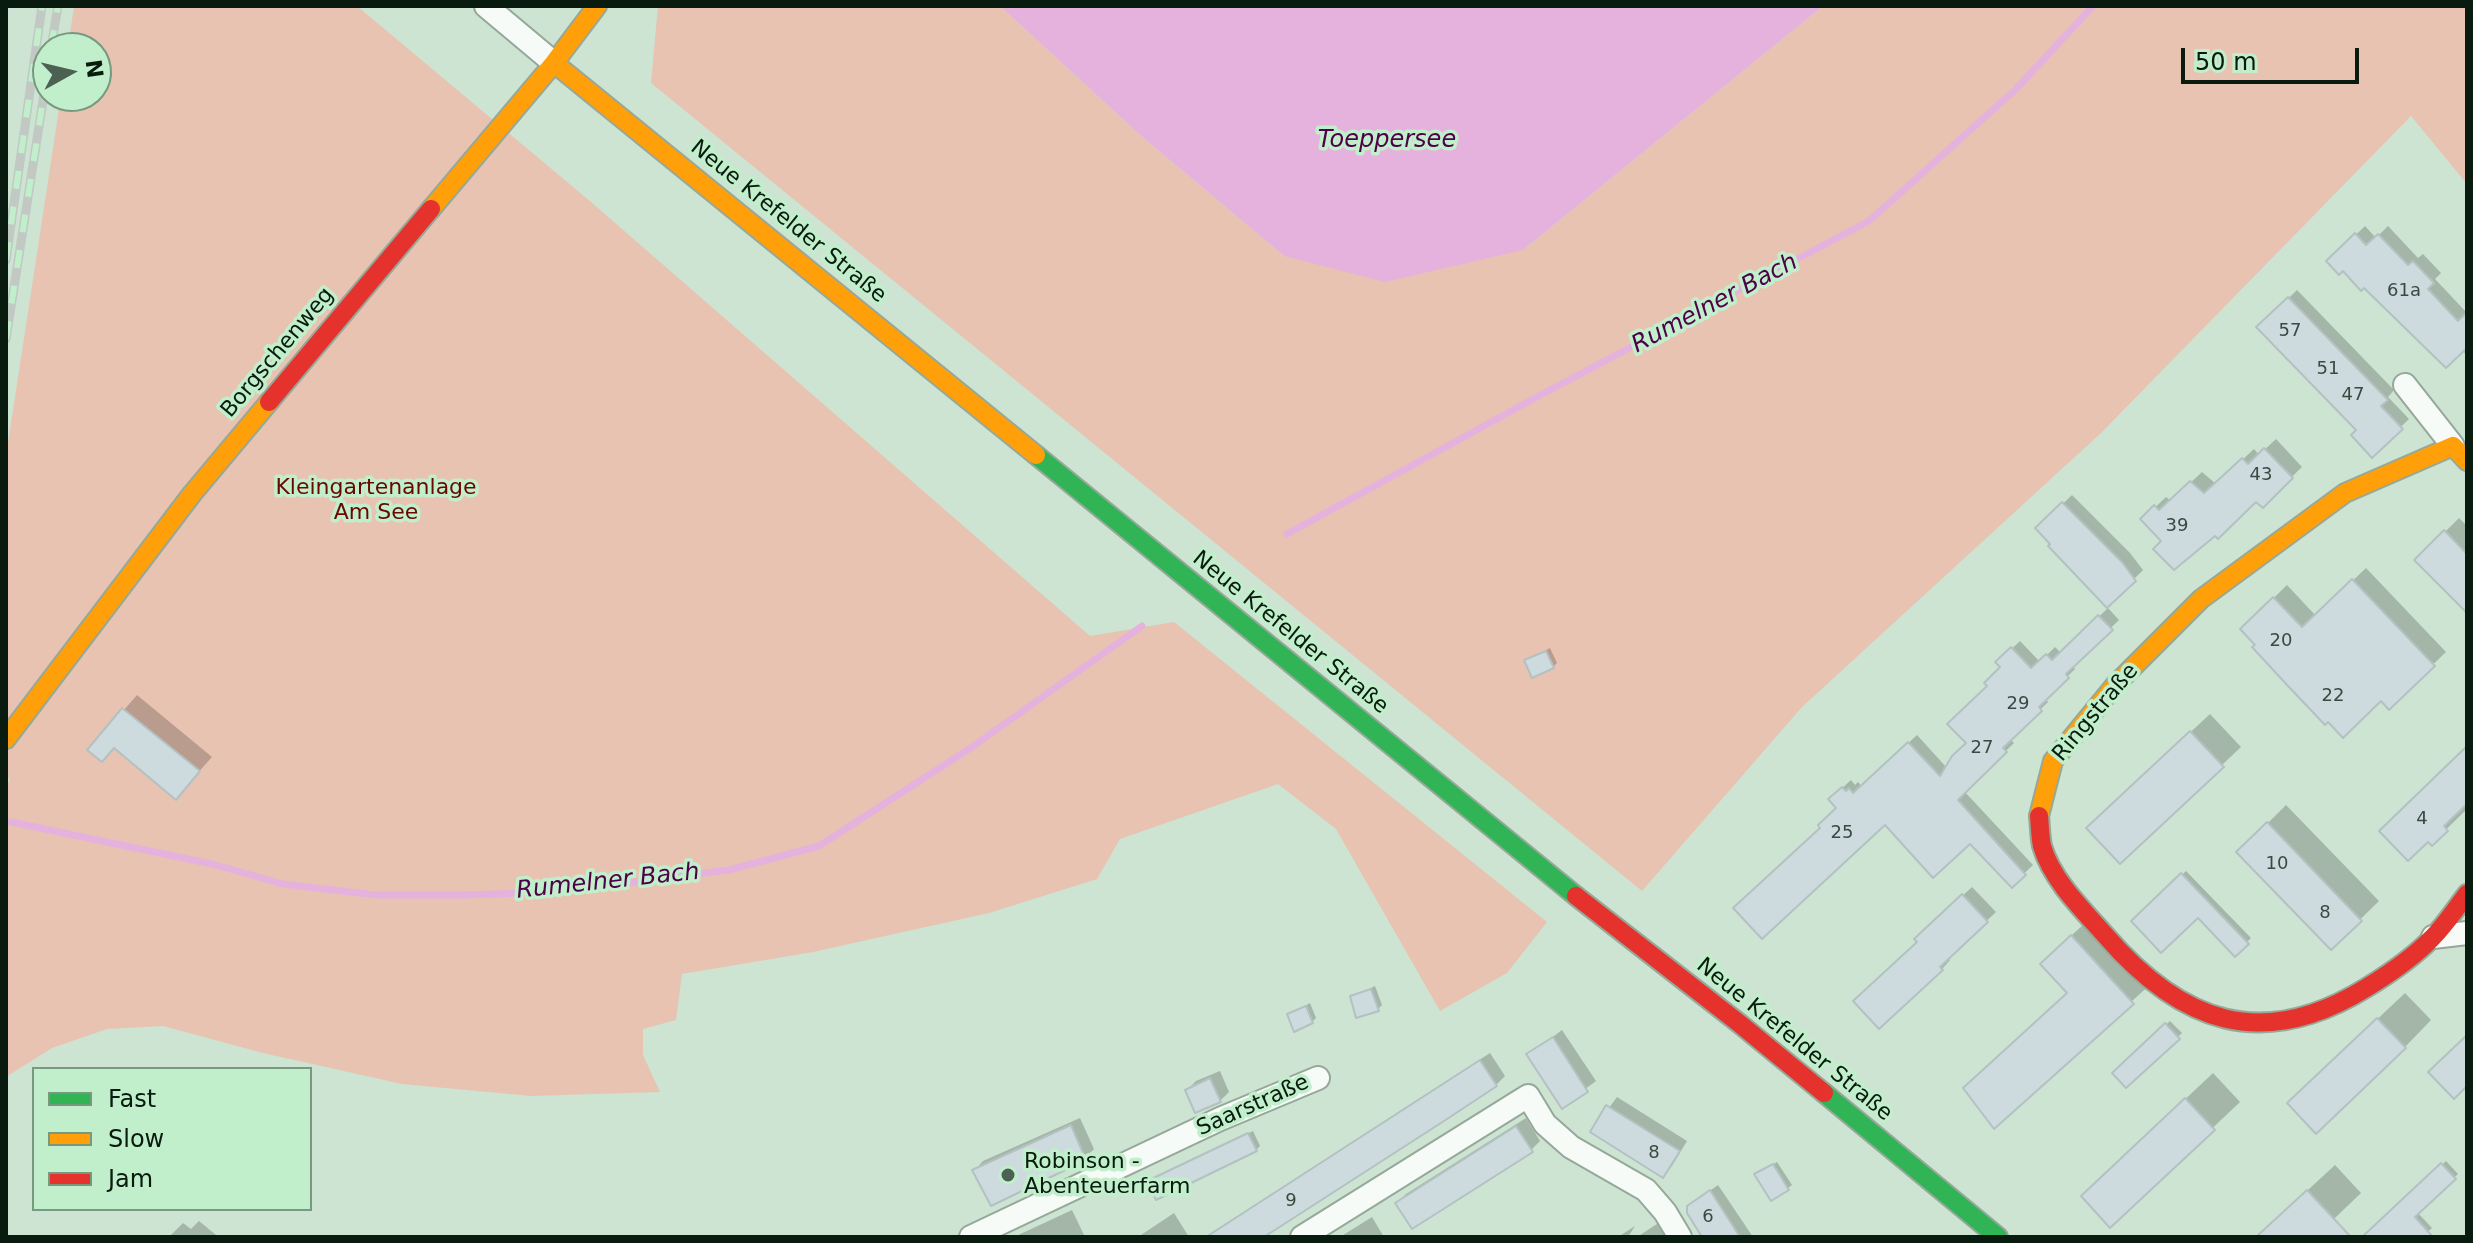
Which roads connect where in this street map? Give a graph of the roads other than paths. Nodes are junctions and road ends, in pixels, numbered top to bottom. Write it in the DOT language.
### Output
graph roads {
  1 [pos="486,6"];
  2 [pos="597,6"];
  3 [pos="554,63"];
  4 [pos="2405,385"];
  5 [pos="2460,454"];
  6 [pos="6,739"];
  7 [pos="2467,894"];
  8 [pos="2467,933"];
  9 [pos="2433,937"];
  10 [pos="1318,1078"];
  11 [pos="971,1237"];
  12 [pos="1302,1237"];
  13 [pos="1680,1237"];
  14 [pos="1998,1237"];
  1 -- 3 [label="street"];
  2 -- 3 [label="street, Borgschenweg"];
  3 -- 6 [label="street, Borgschenweg"];
  3 -- 14 [label="street, Neue Krefelder Straße"];
  4 -- 5 [label="street, Ringstraße"];
  5 -- 9 [label="street, Ringstraße"];
  7 -- 9 [label="street, Ringstraße"];
  8 -- 9 [label="street"];
  10 -- 11 [label="street, Saarstraße"];
  12 -- 13 [label="street"];
}
